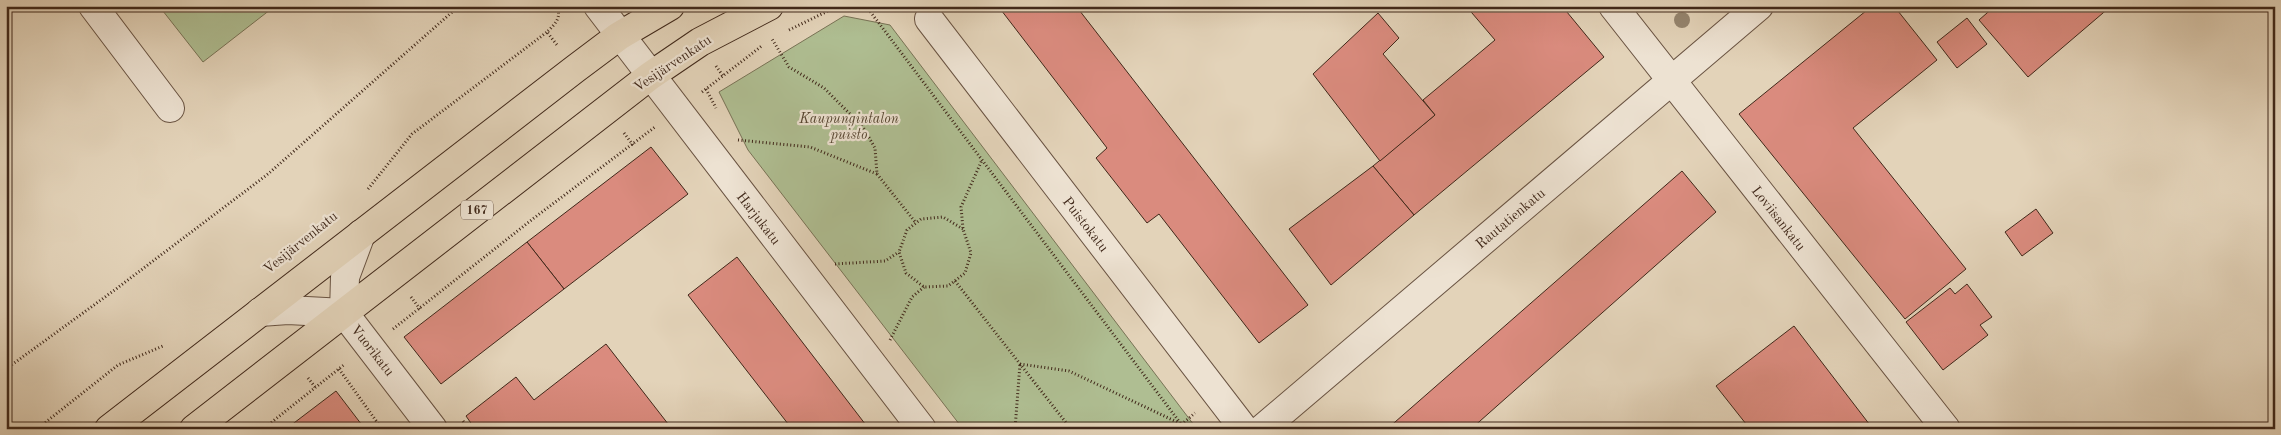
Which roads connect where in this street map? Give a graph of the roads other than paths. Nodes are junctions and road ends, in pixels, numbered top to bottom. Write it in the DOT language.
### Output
graph roads {
  1 [pos="94,6"];
  2 [pos="598,6"];
  3 [pos="670,6"];
  4 [pos="769,6"];
  5 [pos="1613,6"];
  6 [pos="1759,6"];
  7 [pos="929,19"];
  8 [pos="619,36"];
  9 [pos="650,76"];
  10 [pos="1672,80"];
  11 [pos="170,108"];
  12 [pos="361,234"];
  13 [pos="260,312"];
  14 [pos="344,313"];
  15 [pos="430,427"];
  16 [pos="109,429"];
  17 [pos="194,429"];
  18 [pos="922,429"];
  19 [pos="1244,429"];
  20 [pos="1262,429"];
  21 [pos="1946,429"];
  1 -- 11 [label="street"];
  2 -- 8 [label="street, Harjukatu"];
  3 -- 8 [label="main road"];
  4 -- 9 [label="main road, Vesijärvenkatu / 167"];
  5 -- 10 [label="street, Loviisankatu"];
  6 -- 10 [label="street, Rautatienkatu"];
  7 -- 19 [label="street, Puistokatu"];
  8 -- 9 [label="street, Harjukatu"];
  8 -- 12 [label="main road"];
  9 -- 14 [label="main road, Vesijärvenkatu / 167"];
  9 -- 18 [label="street, Harjukatu"];
  10 -- 20 [label="street, Rautatienkatu"];
  10 -- 21 [label="street, Loviisankatu"];
  12 -- 13 [label="main road"];
  12 -- 14 [label="street, Vuorikatu"];
  13 -- 14 [label="street"];
  13 -- 16 [label="main road"];
  14 -- 15 [label="street, Vuorikatu"];
  14 -- 17 [label="main road, Vesijärvenkatu / 167"];
}
